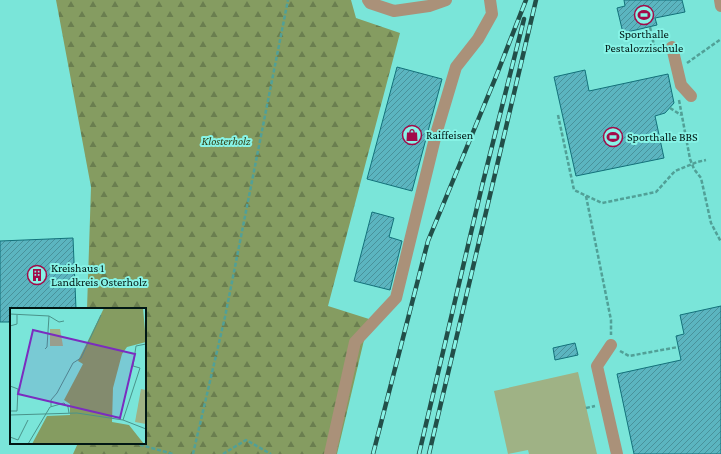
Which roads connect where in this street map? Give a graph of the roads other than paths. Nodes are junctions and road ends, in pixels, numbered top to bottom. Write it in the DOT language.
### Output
graph roads {
  1 [pos="368,0"];
  2 [pos="446,0"];
  3 [pos="490,0"];
  4 [pos="720,0"];
  5 [pos="721,6"];
  6 [pos="672,47"];
  7 [pos="691,96"];
  8 [pos="611,345"];
  9 [pos="330,454"];
  10 [pos="616,454"];
  1 -- 2 [label="street"];
  3 -- 9 [label="street"];
  4 -- 5 [label="street"];
  6 -- 7 [label="street"];
  8 -- 10 [label="street"];
}
